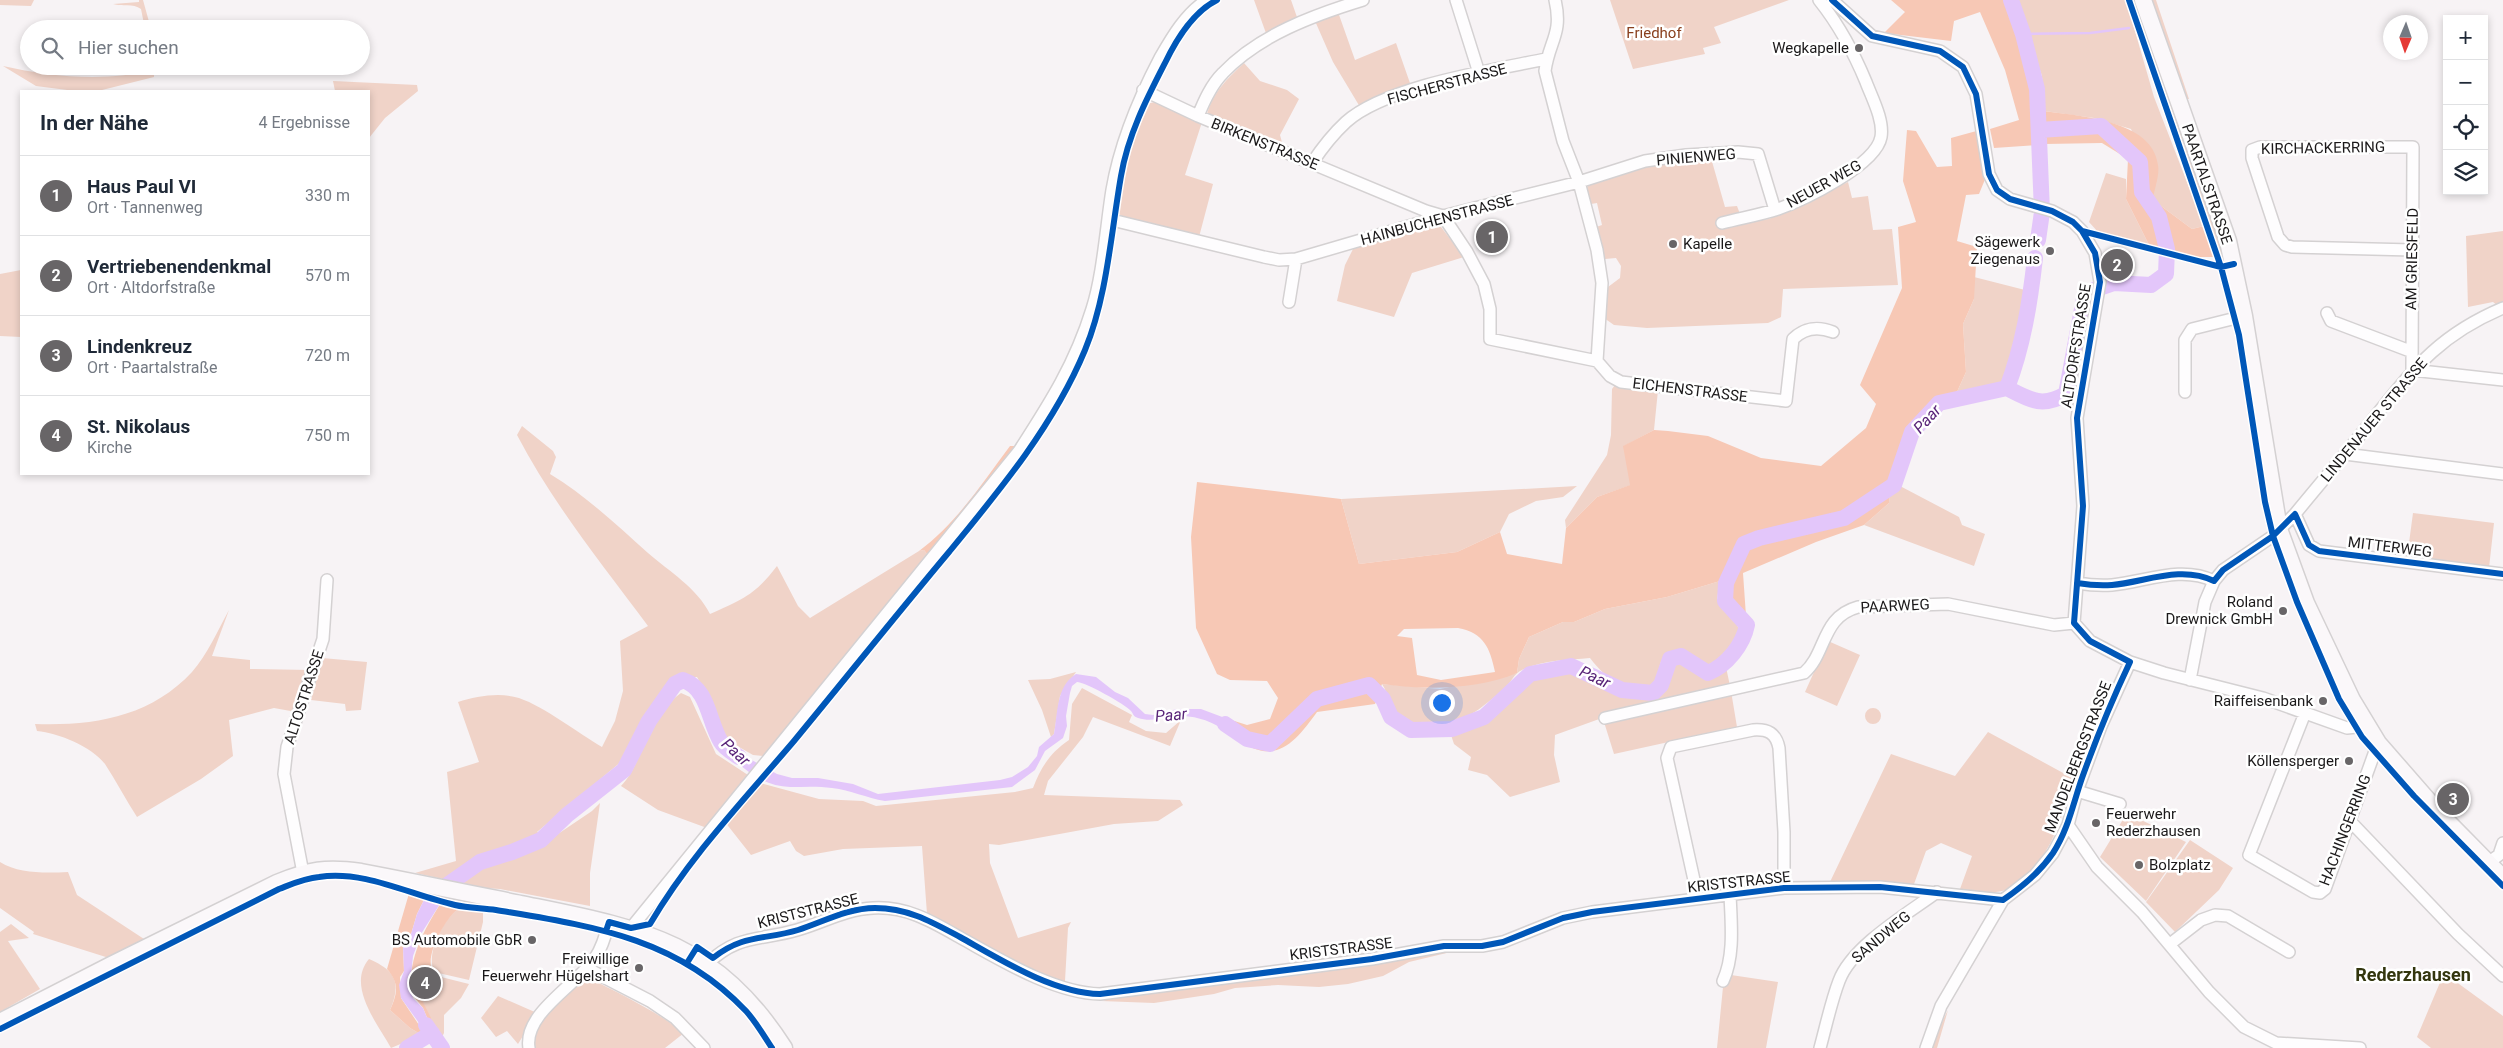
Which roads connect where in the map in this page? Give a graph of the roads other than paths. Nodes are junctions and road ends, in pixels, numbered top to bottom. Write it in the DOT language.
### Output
graph roads {
  1 [pos="1207,0"];
  2 [pos="1363,0"];
  3 [pos="1456,0"];
  4 [pos="1555,0"];
  5 [pos="1819,0"];
  6 [pos="2143,0"];
  7 [pos="1833,1"];
  8 [pos="1546,59"];
  9 [pos="1479,73"];
  10 [pos="1143,90"];
  11 [pos="1198,116"];
  12 [pos="2413,147"];
  13 [pos="1312,163"];
  14 [pos="1579,182"];
  15 [pos="1775,210"];
  16 [pos="1443,216"];
  17 [pos="1108,219"];
  18 [pos="1722,223"];
  19 [pos="2412,250"];
  20 [pos="1296,258"];
  21 [pos="1289,302"];
  22 [pos="2503,308"];
  23 [pos="2327,313"];
  24 [pos="2244,316"];
  25 [pos="1833,332"];
  26 [pos="2410,351"];
  27 [pos="1597,361"];
  28 [pos="2412,370"];
  29 [pos="2503,380"];
  30 [pos="2185,392"];
  31 [pos="2345,454"];
  32 [pos="2503,474"];
  33 [pos="2295,514"];
  34 [pos="2280,529"];
  35 [pos="2503,574"];
  36 [pos="327,580"];
  37 [pos="2214,581"];
  38 [pos="2077,583"];
  39 [pos="2074,623"];
  40 [pos="2130,662"];
  41 [pos="2190,680"];
  42 [pos="2306,713"];
  43 [pos="1605,718"];
  44 [pos="2366,723"];
  45 [pos="2378,743"];
  46 [pos="2077,791"];
  47 [pos="2120,804"];
  48 [pos="2350,821"];
  49 [pos="2068,824"];
  50 [pos="2503,843"];
  51 [pos="2488,863"];
  52 [pos="303,872"];
  53 [pos="2503,878"];
  54 [pos="1784,888"];
  55 [pos="1937,892"];
  56 [pos="1730,894"];
  57 [pos="1698,898"];
  58 [pos="2003,900"];
  59 [pos="609,922"];
  60 [pos="631,928"];
  61 [pos="2170,944"];
  62 [pos="2289,952"];
  63 [pos="707,964"];
  64 [pos="586,968"];
  65 [pos="2503,976"];
  66 [pos="1722,981"];
  67 [pos="0,1022"];
  68 [pos="2262,1044"];
  69 [pos="2275,1046"];
  70 [pos="529,1048"];
  71 [pos="704,1048"];
  72 [pos="784,1048"];
  73 [pos="1820,1048"];
  74 [pos="1926,1048"];
  75 [pos="2360,1048"];
  1 -- 10 [label="street"];
  2 -- 11 [label="street"];
  3 -- 9 [label="street"];
  4 -- 8 [label="street"];
  5 -- 15 [label="street, NEUER WEG"];
  6 -- 24 [label="main road, PAARTALSTRASSE"];
  7 -- 38 [label="street, ALTDORFSTRASSE"];
  8 -- 9 [label="street, FISCHERSTRASSE"];
  8 -- 14 [label="street"];
  9 -- 13 [label="street, FISCHERSTRASSE"];
  10 -- 11 [label="street, BIRKENSTRASSE"];
  10 -- 17 [label="street"];
  11 -- 13 [label="street, BIRKENSTRASSE"];
  12 -- 19 [label="street, AM GRIESFELD"];
  12 -- 19 [label="street, KIRCHACKERRING"];
  13 -- 16 [label="street, BIRKENSTRASSE"];
  14 -- 15 [label="street, PINIENWEG"];
  14 -- 16 [label="street, HAINBUCHENSTRASSE"];
  14 -- 27 [label="street"];
  15 -- 18 [label="street, NEUER WEG"];
  16 -- 20 [label="street, HAINBUCHENSTRASSE"];
  16 -- 27 [label="street"];
  17 -- 20 [label="street, HAINBUCHENSTRASSE"];
  17 -- 60 [label="street"];
  19 -- 26 [label="street, AM GRIESFELD"];
  20 -- 21 [label="street"];
  22 -- 28 [label="street, LINDENAUER STRASSE"];
  23 -- 26 [label="street"];
  24 -- 30 [label="street"];
  24 -- 34 [label="main road, PAARTALSTRASSE"];
  25 -- 27 [label="street, EICHENSTRASSE"];
  26 -- 28 [label="street, AM GRIESFELD"];
  28 -- 29 [label="street"];
  28 -- 31 [label="street, LINDENAUER STRASSE"];
  31 -- 32 [label="street"];
  31 -- 33 [label="street, LINDENAUER STRASSE"];
  33 -- 34 [label="street, LINDENAUER STRASSE"];
  33 -- 35 [label="street, MITTERWEG"];
  34 -- 37 [label="street, LINDENAUER STRASSE"];
  34 -- 44 [label="main road, PAARTALSTRASSE"];
  36 -- 52 [label="street, ALTOSTRASSE"];
  37 -- 38 [label="street"];
  37 -- 41 [label="street"];
  38 -- 39 [label="street, ALTDORFSTRASSE"];
  39 -- 40 [label="street"];
  39 -- 43 [label="street, PAARWEG"];
  40 -- 41 [label="street"];
  40 -- 46 [label="street, MANDELBERGSTRASSE"];
  41 -- 42 [label="street"];
  42 -- 44 [label="street"];
  42 -- 48 [label="street, HACHINGERRING"];
  44 -- 45 [label="main road, PAARTALSTRASSE"];
  45 -- 48 [label="street, HACHINGERRING"];
  45 -- 51 [label="main road, PAARTALSTRASSE"];
  46 -- 47 [label="street"];
  46 -- 49 [label="street, MANDELBERGSTRASSE"];
  48 -- 65 [label="street"];
  49 -- 58 [label="street, MANDELBERGSTRASSE"];
  49 -- 61 [label="street"];
  50 -- 51 [label="street"];
  51 -- 53 [label="main road, PAARTALSTRASSE"];
  52 -- 59 [label="main road"];
  52 -- 67 [label="main road"];
  54 -- 55 [label="street, KRISTSTRASSE"];
  54 -- 56 [label="street, KRISTSTRASSE"];
  54 -- 57 [label="street"];
  55 -- 58 [label="street, KRISTSTRASSE"];
  55 -- 73 [label="street, SANDWEG"];
  56 -- 57 [label="street, KRISTSTRASSE"];
  56 -- 66 [label="street"];
  57 -- 63 [label="street, KRISTSTRASSE"];
  58 -- 74 [label="street, MANDELBERGSTRASSE"];
  59 -- 60 [label="main road"];
  59 -- 64 [label="street"];
  60 -- 63 [label="main road"];
  61 -- 62 [label="street"];
  61 -- 68 [label="street"];
  63 -- 72 [label="main road"];
  64 -- 70 [label="street"];
  64 -- 71 [label="street"];
  68 -- 69 [label="street"];
  69 -- 75 [label="street"];
}
